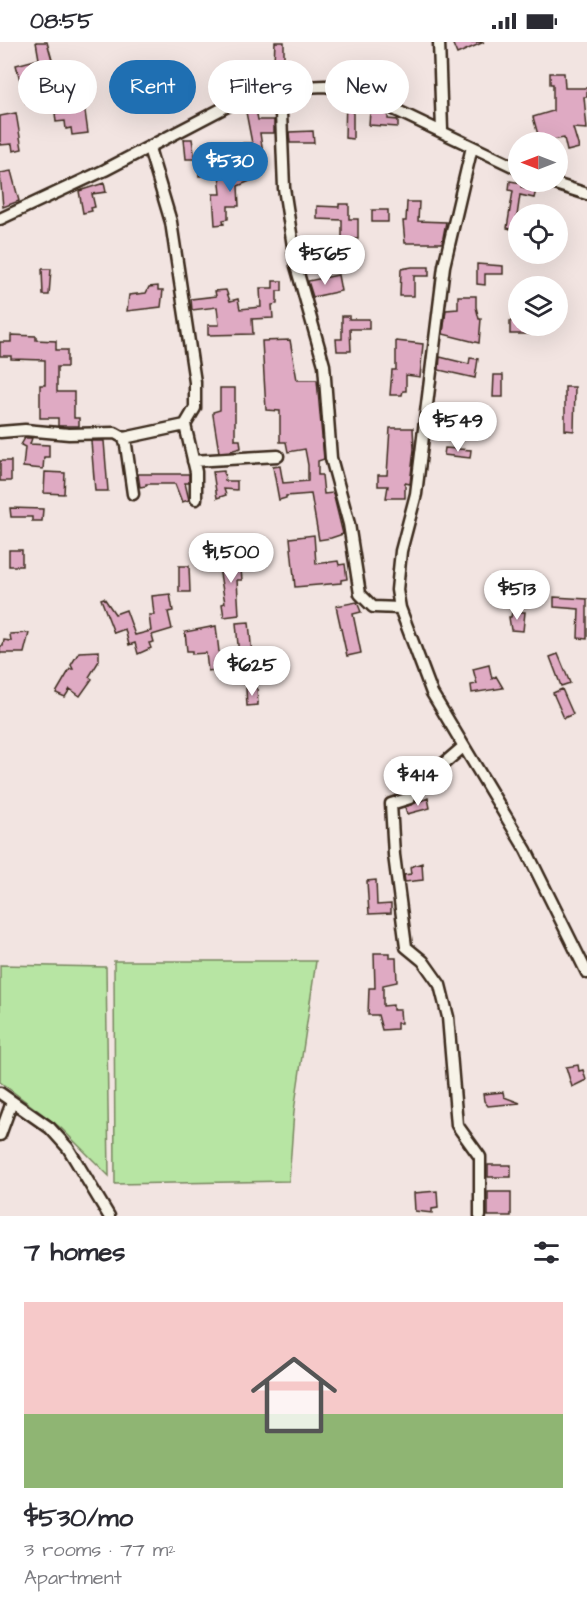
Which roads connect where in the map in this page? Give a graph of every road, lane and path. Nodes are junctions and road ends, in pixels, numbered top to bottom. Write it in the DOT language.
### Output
graph roads {
  1 [pos="439,42"];
  2 [pos="313,87"];
  3 [pos="212,114"];
  4 [pos="281,114"];
  5 [pos="442,130"];
  6 [pos="472,147"];
  7 [pos="148,148"];
  8 [pos="508,164"];
  9 [pos="568,188"];
  10 [pos="587,194"];
  11 [pos="0,219"];
  12 [pos="185,425"];
  13 [pos="0,432"];
  14 [pos="124,438"];
  15 [pos="278,456"];
  16 [pos="193,461"];
  17 [pos="133,494"];
  18 [pos="196,499"];
  19 [pos="400,608"];
  20 [pos="463,747"];
  21 [pos="587,973"];
  22 [pos="0,1092"];
  23 [pos="12,1102"];
  24 [pos="0,1135"];
  25 [pos="109,1216"];
  26 [pos="480,1216"];
  1 -- 5 [label="street"];
  2 -- 5 [label="street"];
  3 -- 7 [label="street"];
  4 -- 19 [label="street"];
  5 -- 6 [label="street"];
  6 -- 8 [label="street"];
  6 -- 19 [label="street"];
  7 -- 11 [label="street"];
  7 -- 12 [label="street"];
  9 -- 10 [label="street"];
  12 -- 14 [label="street"];
  12 -- 16 [label="street"];
  13 -- 14 [label="street"];
  14 -- 17 [label="street"];
  15 -- 16 [label="street"];
  16 -- 18 [label="street"];
  19 -- 20 [label="street"];
  20 -- 21 [label="street"];
  20 -- 26 [label="street"];
  22 -- 23 [label="street"];
  23 -- 24 [label="street"];
  23 -- 25 [label="street"];
}
